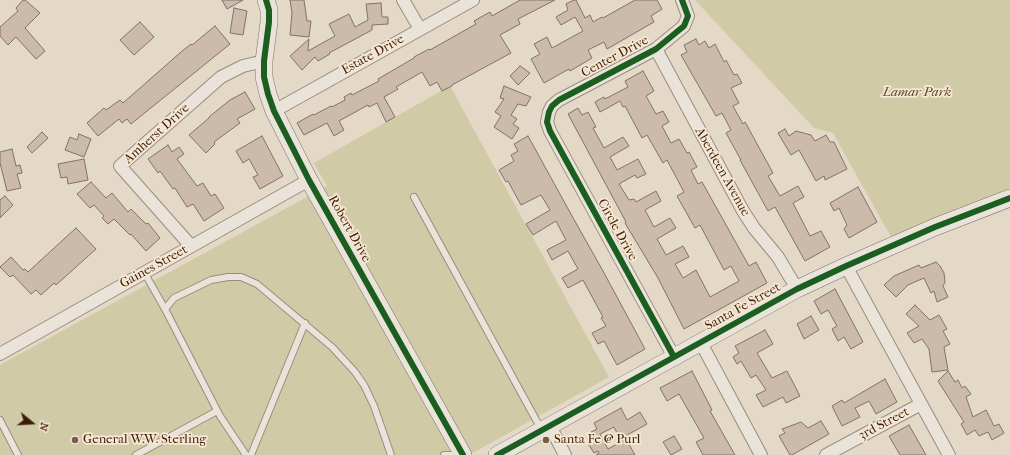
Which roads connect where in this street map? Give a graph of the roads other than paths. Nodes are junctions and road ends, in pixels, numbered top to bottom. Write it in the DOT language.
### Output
graph roads {
  1 [pos="266,0"];
  2 [pos="403,0"];
  3 [pos="472,0"];
  4 [pos="682,0"];
  5 [pos="420,29"];
  6 [pos="656,49"];
  7 [pos="264,61"];
  8 [pos="274,110"];
  9 [pos="549,112"];
  10 [pos="309,180"];
  11 [pos="414,197"];
  12 [pos="1010,198"];
  13 [pos="191,246"];
  14 [pos="846,266"];
  15 [pos="144,272"];
  16 [pos="797,289"];
  17 [pos="165,309"];
  18 [pos="305,323"];
  19 [pos="701,343"];
  20 [pos="0,354"];
  21 [pos="674,357"];
  22 [pos="921,404"];
  23 [pos="217,411"];
  24 [pos="0,420"];
  25 [pos="546,428"];
  26 [pos="18,455"];
  27 [pos="136,455"];
  28 [pos="246,455"];
  29 [pos="251,455"];
  30 [pos="391,455"];
  31 [pos="444,455"];
  32 [pos="462,455"];
  33 [pos="497,455"];
  34 [pos="565,455"];
  35 [pos="761,455"];
  36 [pos="826,455"];
  37 [pos="949,455"];
  1 -- 7 [label="street, Robert Drive"];
  2 -- 5 [label="street"];
  3 -- 5 [label="street, Estate Drive"];
  4 -- 6 [label="street, Center Drive"];
  5 -- 8 [label="street, Estate Drive"];
  6 -- 9 [label="street, Center Drive"];
  6 -- 16 [label="street, Aberdeen Avenue"];
  7 -- 8 [label="street, Robert Drive"];
  7 -- 13 [label="street, Amherst Drive"];
  8 -- 10 [label="street, Robert Drive"];
  9 -- 21 [label="street, Circle Drive"];
  10 -- 13 [label="street, Gaines Street"];
  10 -- 32 [label="street, Robert Drive"];
  11 -- 25 [label="lane"];
  12 -- 14 [label="street, Santa Fe Street"];
  13 -- 15 [label="street, Gaines Street"];
  14 -- 16 [label="street, Santa Fe Street"];
  14 -- 22 [label="street"];
  15 -- 17 [label="lane"];
  15 -- 20 [label="street, Gaines Street"];
  16 -- 19 [label="street, Santa Fe Street"];
  17 -- 18 [label="lane"];
  17 -- 23 [label="lane"];
  18 -- 29 [label="lane"];
  18 -- 30 [label="lane"];
  19 -- 21 [label="street, Santa Fe Street"];
  19 -- 35 [label="street"];
  21 -- 25 [label="street, Santa Fe Street"];
  22 -- 36 [label="street, 3rd Street"];
  22 -- 37 [label="street"];
  23 -- 27 [label="lane"];
  23 -- 28 [label="lane"];
  24 -- 26 [label="lane"];
  25 -- 33 [label="street, Santa Fe Street"];
  25 -- 34 [label="street"];
  31 -- 32 [label="lane"];
}
